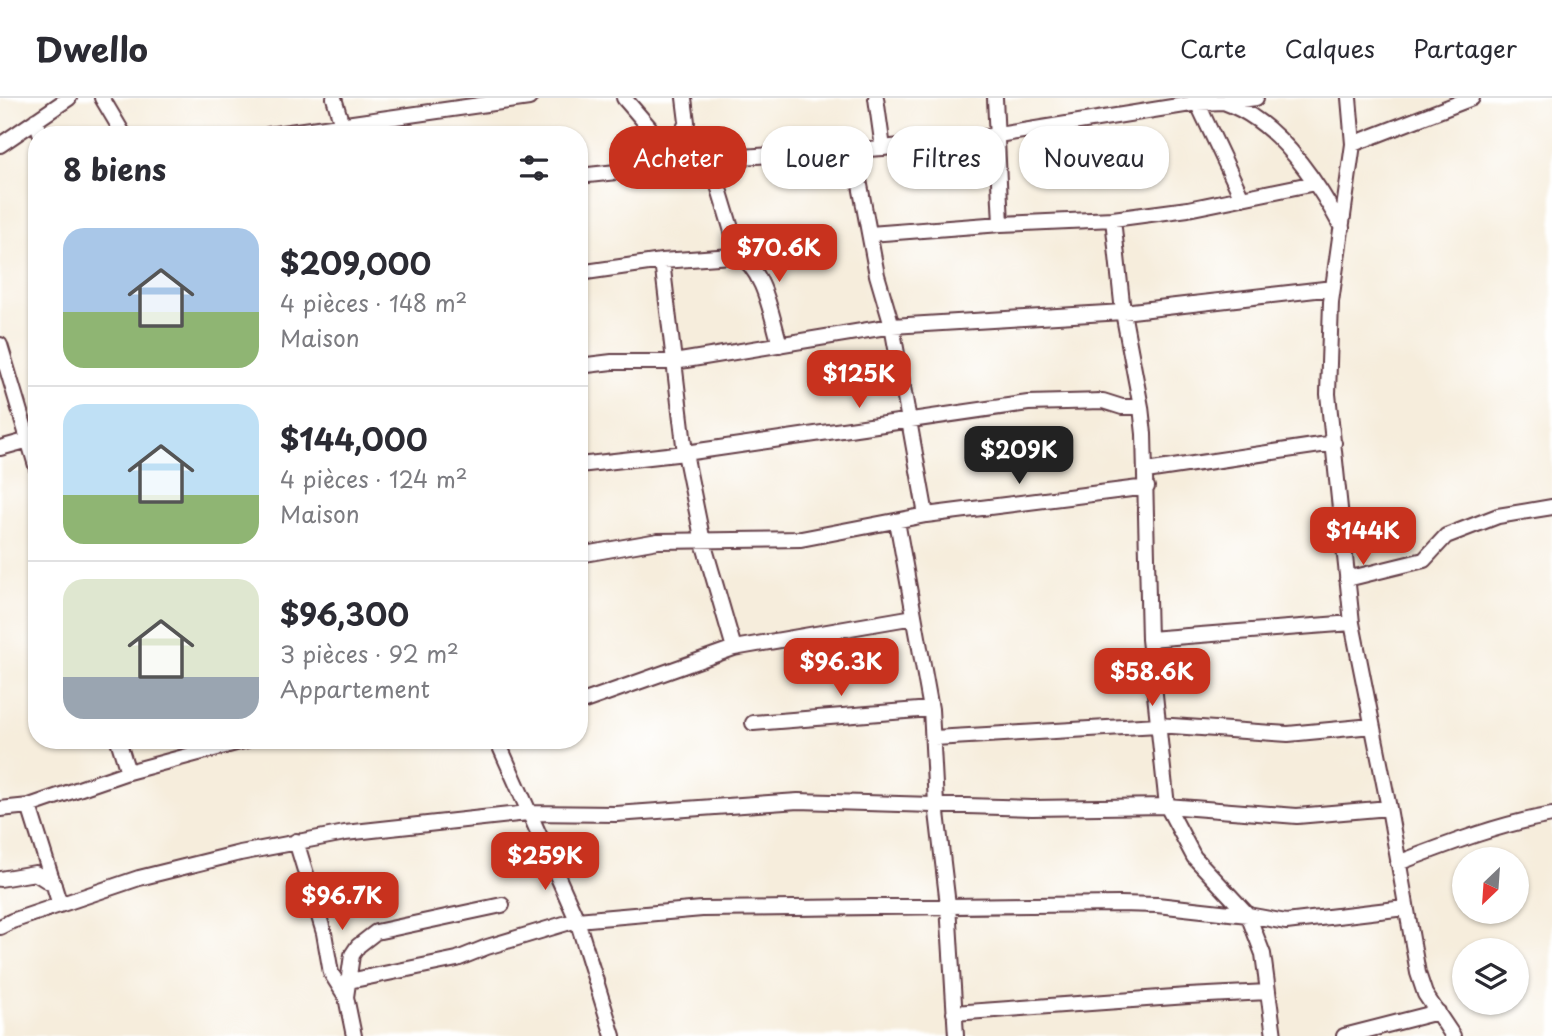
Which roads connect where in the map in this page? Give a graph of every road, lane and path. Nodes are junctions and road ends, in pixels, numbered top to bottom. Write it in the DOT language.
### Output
graph roads {
  1 [pos="69,98"];
  2 [pos="102,98"];
  3 [pos="334,98"];
  4 [pos="529,98"];
  5 [pos="624,98"];
  6 [pos="684,98"];
  7 [pos="876,98"];
  8 [pos="995,98"];
  9 [pos="1256,98"];
  10 [pos="1349,98"];
  11 [pos="1472,98"];
  12 [pos="1196,100"];
  13 [pos="1225,102"];
  14 [pos="39,126"];
  15 [pos="119,126"];
  16 [pos="343,126"];
  17 [pos="367,126"];
  18 [pos="648,126"];
  19 [pos="685,126"];
  20 [pos="997,126"];
  21 [pos="28,132"];
  22 [pos="1005,134"];
  23 [pos="1353,144"];
  24 [pos="0,145"];
  25 [pos="873,148"];
  26 [pos="883,148"];
  27 [pos="887,148"];
  28 [pos="609,173"];
  29 [pos="588,175"];
  30 [pos="1315,183"];
  31 [pos="719,189"];
  32 [pos="861,189"];
  33 [pos="1000,189"];
  34 [pos="1242,198"];
  35 [pos="1113,219"];
  36 [pos="1001,224"];
  37 [pos="1342,228"];
  38 [pos="870,234"];
  39 [pos="736,253"];
  40 [pos="662,261"];
  41 [pos="588,272"];
  42 [pos="1332,288"];
  43 [pos="1123,313"];
  44 [pos="892,326"];
  45 [pos="0,345"];
  46 [pos="780,345"];
  47 [pos="674,362"];
  48 [pos="588,365"];
  49 [pos="1142,407"];
  50 [pos="910,420"];
  51 [pos="28,437"];
  52 [pos="28,440"];
  53 [pos="1334,443"];
  54 [pos="0,448"];
  55 [pos="685,453"];
  56 [pos="588,464"];
  57 [pos="1146,471"];
  58 [pos="1147,487"];
  59 [pos="1552,507"];
  60 [pos="926,515"];
  61 [pos="897,521"];
  62 [pos="703,542"];
  63 [pos="588,553"];
  64 [pos="1347,579"];
  65 [pos="914,617"];
  66 [pos="1352,623"];
  67 [pos="1149,639"];
  68 [pos="734,648"];
  69 [pos="588,700"];
  70 [pos="931,709"];
  71 [pos="754,723"];
  72 [pos="1158,725"];
  73 [pos="1372,726"];
  74 [pos="934,738"];
  75 [pos="121,749"];
  76 [pos="205,749"];
  77 [pos="501,749"];
  78 [pos="128,772"];
  79 [pos="936,804"];
  80 [pos="29,806"];
  81 [pos="1167,806"];
  82 [pos="1389,808"];
  83 [pos="0,809"];
  84 [pos="528,813"];
  85 [pos="1552,815"];
  86 [pos="296,841"];
  87 [pos="1398,863"];
  88 [pos="0,879"];
  89 [pos="54,885"];
  90 [pos="60,905"];
  91 [pos="502,905"];
  92 [pos="948,905"];
  93 [pos="1405,908"];
  94 [pos="1248,915"];
  95 [pos="577,920"];
  96 [pos="0,927"];
  97 [pos="349,982"];
  98 [pos="1268,992"];
  99 [pos="346,997"];
  100 [pos="1438,1012"];
  101 [pos="954,1013"];
  102 [pos="352,1034"];
  103 [pos="614,1036"];
  104 [pos="956,1036"];
  105 [pos="1274,1036"];
  106 [pos="1344,1036"];
  107 [pos="1453,1036"];
  1 -- 14 [label="street"];
  2 -- 15 [label="street"];
  3 -- 16 [label="street"];
  4 -- 17 [label="street"];
  5 -- 18 [label="street"];
  6 -- 19 [label="street"];
  7 -- 26 [label="street"];
  8 -- 20 [label="street"];
  9 -- 13 [label="street"];
  10 -- 23 [label="street"];
  11 -- 23 [label="street"];
  12 -- 13 [label="street"];
  12 -- 22 [label="street"];
  12 -- 34 [label="street"];
  13 -- 30 [label="street"];
  21 -- 24 [label="street"];
  23 -- 37 [label="street"];
  25 -- 26 [label="street"];
  26 -- 27 [label="street"];
  28 -- 29 [label="street"];
  30 -- 34 [label="street"];
  30 -- 37 [label="street"];
  31 -- 39 [label="street"];
  32 -- 38 [label="street"];
  33 -- 36 [label="street"];
  34 -- 35 [label="street"];
  35 -- 36 [label="street"];
  35 -- 43 [label="street"];
  36 -- 38 [label="street"];
  37 -- 42 [label="street"];
  38 -- 44 [label="street"];
  39 -- 40 [label="street"];
  39 -- 46 [label="street"];
  40 -- 41 [label="street"];
  40 -- 47 [label="street"];
  42 -- 43 [label="street"];
  42 -- 53 [label="street"];
  43 -- 44 [label="street"];
  43 -- 49 [label="street"];
  44 -- 46 [label="street"];
  44 -- 50 [label="street"];
  45 -- 51 [label="street"];
  46 -- 47 [label="street"];
  47 -- 48 [label="street"];
  47 -- 55 [label="street"];
  49 -- 50 [label="street"];
  49 -- 57 [label="street"];
  50 -- 55 [label="street"];
  50 -- 60 [label="street"];
  52 -- 54 [label="street"];
  53 -- 57 [label="street"];
  53 -- 64 [label="street"];
  55 -- 56 [label="street"];
  55 -- 62 [label="street"];
  57 -- 58 [label="street"];
  58 -- 60 [label="street"];
  58 -- 67 [label="street"];
  59 -- 64 [label="street"];
  60 -- 61 [label="street"];
  61 -- 62 [label="street"];
  61 -- 65 [label="street"];
  62 -- 63 [label="street"];
  62 -- 68 [label="street"];
  64 -- 66 [label="street"];
  65 -- 68 [label="street"];
  65 -- 70 [label="street"];
  66 -- 67 [label="street"];
  66 -- 73 [label="street"];
  67 -- 72 [label="street"];
  68 -- 69 [label="street"];
  70 -- 71 [label="street"];
  70 -- 74 [label="street"];
  72 -- 73 [label="street"];
  72 -- 74 [label="street"];
  72 -- 81 [label="street"];
  73 -- 82 [label="street"];
  74 -- 79 [label="street"];
  75 -- 78 [label="street"];
  76 -- 78 [label="street"];
  77 -- 84 [label="street"];
  78 -- 80 [label="street"];
  79 -- 81 [label="street"];
  79 -- 84 [label="street"];
  79 -- 92 [label="street"];
  80 -- 83 [label="street"];
  80 -- 89 [label="street"];
  81 -- 82 [label="street"];
  81 -- 94 [label="street"];
  82 -- 87 [label="street"];
  84 -- 86 [label="street"];
  84 -- 95 [label="street"];
  85 -- 87 [label="street"];
  86 -- 90 [label="street"];
  86 -- 99 [label="street"];
  87 -- 93 [label="street"];
  88 -- 89 [label="street"];
  89 -- 90 [label="street"];
  90 -- 96 [label="street"];
  91 -- 97 [label="street"];
  92 -- 94 [label="street"];
  92 -- 95 [label="street"];
  92 -- 101 [label="street"];
  93 -- 94 [label="street"];
  93 -- 100 [label="street"];
  94 -- 98 [label="street"];
  95 -- 97 [label="street"];
  95 -- 103 [label="street"];
  97 -- 99 [label="street"];
  98 -- 101 [label="street"];
  98 -- 105 [label="street"];
  99 -- 102 [label="street"];
  100 -- 106 [label="street"];
  100 -- 107 [label="street"];
  101 -- 104 [label="street"];
}
